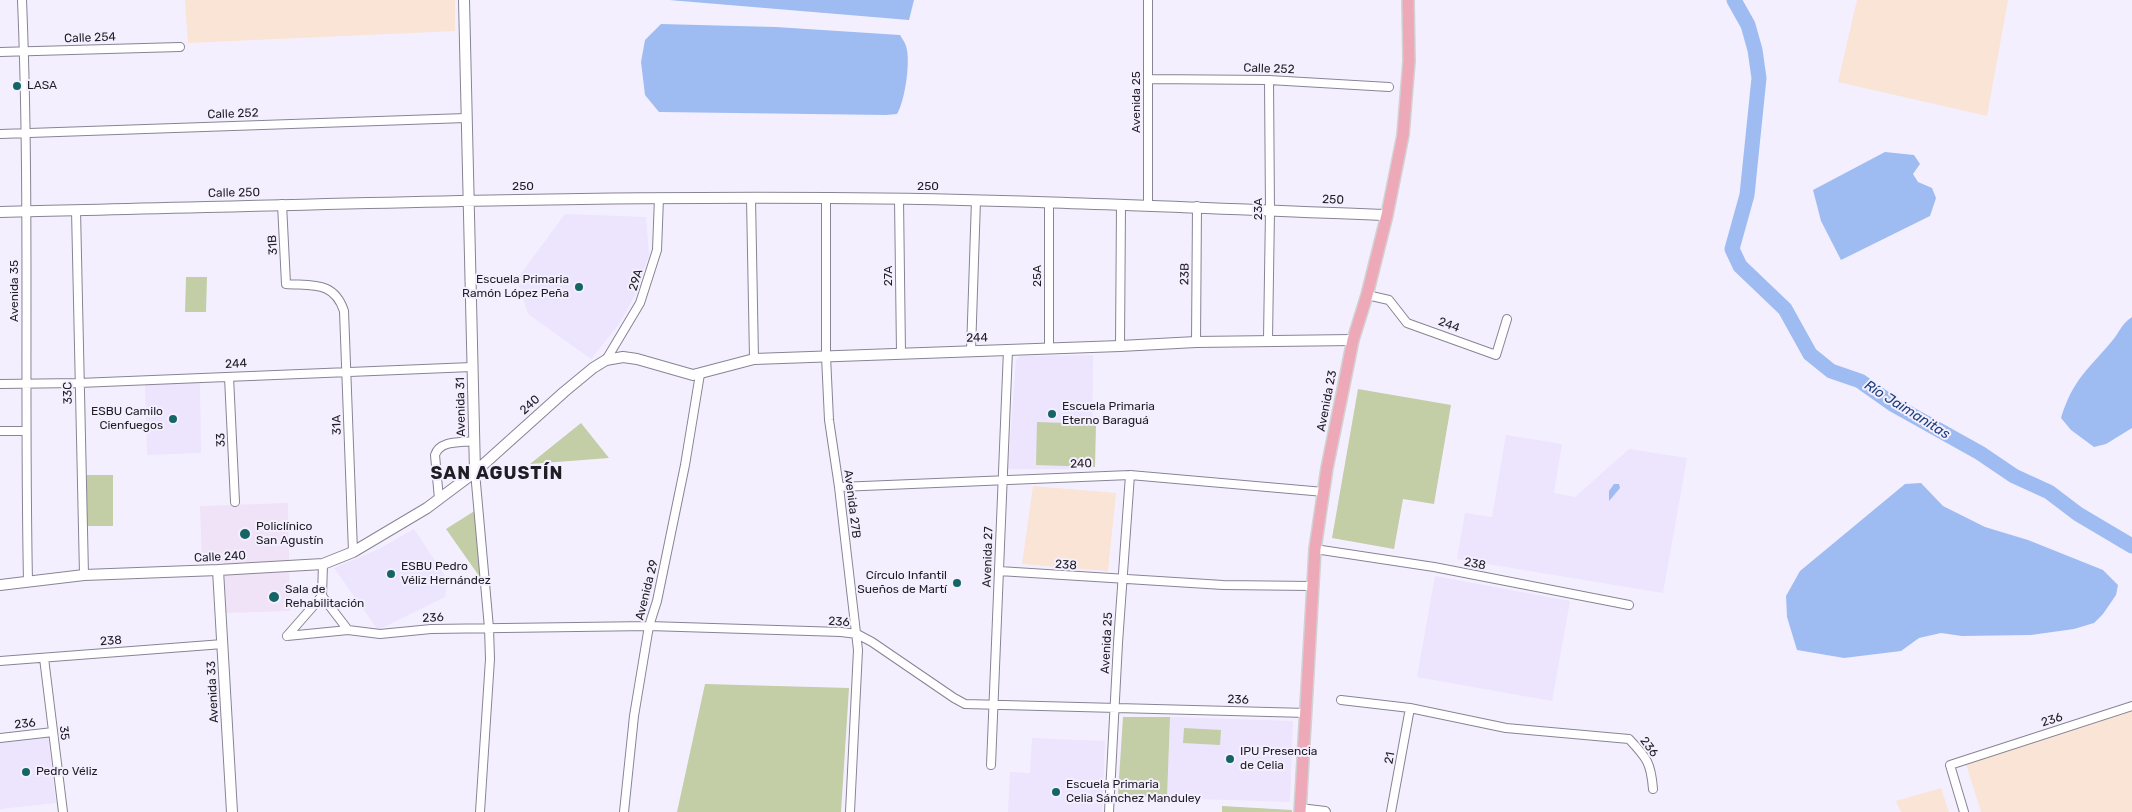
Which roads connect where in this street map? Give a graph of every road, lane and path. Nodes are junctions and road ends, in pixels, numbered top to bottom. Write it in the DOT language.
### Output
graph roads {
  1 [pos="22,0"];
  2 [pos="464,0"];
  3 [pos="1148,0"];
  4 [pos="1408,0"];
  5 [pos="180,47"];
  6 [pos="24,51"];
  7 [pos="0,52"];
  8 [pos="1149,79"];
  9 [pos="1269,80"];
  10 [pos="1389,87"];
  11 [pos="466,118"];
  12 [pos="26,133"];
  13 [pos="0,134"];
  14 [pos="659,198"];
  15 [pos="751,198"];
  16 [pos="826,198"];
  17 [pos="899,199"];
  18 [pos="469,200"];
  19 [pos="976,200"];
  20 [pos="1049,203"];
  21 [pos="282,204"];
  22 [pos="1121,204"];
  23 [pos="1148,205"];
  24 [pos="1197,206"];
  25 [pos="76,210"];
  26 [pos="1270,210"];
  27 [pos="26,211"];
  28 [pos="0,212"];
  29 [pos="1387,215"];
  30 [pos="1367,295"];
  31 [pos="340,297"];
  32 [pos="1507,319"];
  33 [pos="1268,339"];
  34 [pos="1353,340"];
  35 [pos="1196,342"];
  36 [pos="1120,346"];
  37 [pos="1049,349"];
  38 [pos="1008,350"];
  39 [pos="971,351"];
  40 [pos="901,353"];
  41 [pos="826,356"];
  42 [pos="754,359"];
  43 [pos="606,360"];
  44 [pos="472,367"];
  45 [pos="346,372"];
  46 [pos="700,374"];
  47 [pos="230,377"];
  48 [pos="25,383"];
  49 [pos="79,383"];
  50 [pos="0,384"];
  51 [pos="0,431"];
  52 [pos="25,431"];
  53 [pos="474,441"];
  54 [pos="475,472"];
  55 [pos="1130,475"];
  56 [pos="1002,479"];
  57 [pos="839,487"];
  58 [pos="1324,492"];
  59 [pos="439,499"];
  60 [pos="235,502"];
  61 [pos="1315,549"];
  62 [pos="353,552"];
  63 [pos="323,564"];
  64 [pos="218,570"];
  65 [pos="998,572"];
  66 [pos="84,575"];
  67 [pos="1123,580"];
  68 [pos="28,581"];
  69 [pos="0,585"];
  70 [pos="1312,586"];
  71 [pos="322,596"];
  72 [pos="1629,605"];
  73 [pos="649,626"];
  74 [pos="489,628"];
  75 [pos="348,630"];
  76 [pos="857,634"];
  77 [pos="223,644"];
  78 [pos="44,658"];
  79 [pos="0,661"];
  80 [pos="1341,700"];
  81 [pos="994,705"];
  82 [pos="2132,706"];
  83 [pos="1410,708"];
  84 [pos="1116,709"];
  85 [pos="1307,713"];
  86 [pos="53,732"];
  87 [pos="0,738"];
  88 [pos="991,765"];
  89 [pos="1653,789"];
  90 [pos="1300,810"];
  91 [pos="63,812"];
  92 [pos="232,812"];
  93 [pos="480,812"];
  94 [pos="624,812"];
  95 [pos="850,812"];
  96 [pos="1109,812"];
  97 [pos="1325,812"];
  98 [pos="1391,812"];
  99 [pos="1964,812"];
  1 -- 6 [label="street, Avenida 35"];
  2 -- 11 [label="street, Avenida 31"];
  3 -- 8 [label="street, Avenida 25"];
  4 -- 29 [label="main road, Avenida 23"];
  5 -- 6 [label="street, Calle 254"];
  6 -- 7 [label="street, Calle 254"];
  6 -- 12 [label="street, Avenida 35"];
  8 -- 9 [label="street, Calle 252"];
  8 -- 23 [label="street, Avenida 25"];
  9 -- 10 [label="street, Calle 252"];
  9 -- 26 [label="street, 23A"];
  11 -- 12 [label="street, Calle 252"];
  11 -- 18 [label="street, Avenida 31"];
  12 -- 13 [label="street, Calle 252"];
  12 -- 27 [label="street, Avenida 35"];
  14 -- 15 [label="street, 250"];
  14 -- 18 [label="street, 250"];
  14 -- 43 [label="street, 29A"];
  15 -- 16 [label="street, 250"];
  15 -- 42 [label="street"];
  16 -- 17 [label="street, 250"];
  16 -- 41 [label="street, Avenida 27B"];
  17 -- 19 [label="street, 250"];
  17 -- 40 [label="street, 27A"];
  18 -- 21 [label="street, Calle 250"];
  18 -- 44 [label="street, Avenida 31"];
  19 -- 20 [label="street, 250"];
  19 -- 39 [label="street"];
  20 -- 22 [label="street, 250"];
  20 -- 37 [label="street, 25A"];
  21 -- 25 [label="street, Calle 250"];
  21 -- 31 [label="street, 31B"];
  22 -- 23 [label="street, 250"];
  22 -- 36 [label="street"];
  23 -- 24 [label="street, 250"];
  24 -- 26 [label="street, 250"];
  24 -- 35 [label="street, 23B"];
  25 -- 27 [label="street, Calle 250"];
  25 -- 49 [label="street, 33C"];
  26 -- 29 [label="street, 250"];
  26 -- 33 [label="street, 23A"];
  27 -- 28 [label="street, Calle 250"];
  27 -- 48 [label="street, Avenida 35"];
  29 -- 30 [label="main road, Avenida 23"];
  30 -- 32 [label="street, 244"];
  30 -- 34 [label="main road, Avenida 23"];
  31 -- 45 [label="street, 31A"];
  33 -- 34 [label="street, 244"];
  33 -- 35 [label="street, 244"];
  34 -- 58 [label="main road, Avenida 23"];
  35 -- 36 [label="street, 244"];
  36 -- 37 [label="street, 244"];
  37 -- 38 [label="street, 244"];
  38 -- 39 [label="street, 244"];
  38 -- 56 [label="street, Avenida 27"];
  39 -- 40 [label="street, 244"];
  40 -- 41 [label="street, 244"];
  41 -- 42 [label="street, 244"];
  41 -- 57 [label="street, Avenida 27B"];
  42 -- 46 [label="street, 244"];
  43 -- 46 [label="street, 244"];
  43 -- 54 [label="street, 240"];
  44 -- 45 [label="street, 244"];
  44 -- 53 [label="street, Avenida 31"];
  45 -- 47 [label="street, 244"];
  45 -- 62 [label="street, 31A"];
  46 -- 73 [label="street, Avenida 29"];
  47 -- 49 [label="street, 244"];
  47 -- 60 [label="street, 33"];
  48 -- 49 [label="street, 244"];
  48 -- 50 [label="street, 244"];
  48 -- 52 [label="street, Avenida 35"];
  49 -- 66 [label="street, 33C"];
  51 -- 52 [label="street"];
  52 -- 68 [label="street, Avenida 35"];
  53 -- 54 [label="street, Avenida 31"];
  53 -- 59 [label="street"];
  54 -- 59 [label="street, Calle 240"];
  54 -- 74 [label="street, Avenida 31"];
  55 -- 56 [label="street, 240"];
  55 -- 58 [label="street, 240"];
  55 -- 67 [label="street, Avenida 25"];
  56 -- 57 [label="street, 240"];
  56 -- 65 [label="street, Avenida 27"];
  57 -- 76 [label="street, Avenida 27B"];
  58 -- 61 [label="main road, Avenida 23"];
  59 -- 62 [label="street, Calle 240"];
  61 -- 70 [label="main road, Avenida 23"];
  61 -- 72 [label="street, 238"];
  62 -- 63 [label="street, Calle 240"];
  63 -- 64 [label="street, Calle 240"];
  63 -- 71 [label="street"];
  64 -- 66 [label="street, Calle 240"];
  64 -- 77 [label="street, Avenida 33"];
  65 -- 67 [label="street, 238"];
  65 -- 81 [label="street, Avenida 27"];
  66 -- 68 [label="street, Calle 240"];
  67 -- 70 [label="street, 238"];
  67 -- 84 [label="street, Avenida 25"];
  68 -- 69 [label="street, Calle 240"];
  70 -- 85 [label="main road, Avenida 23"];
  71 -- 75 [label="street"];
  71 -- 75 [label="street"];
  73 -- 74 [label="street, 236"];
  73 -- 76 [label="street, 236"];
  73 -- 94 [label="street, Avenida 29"];
  74 -- 75 [label="street, 236"];
  74 -- 93 [label="street, Avenida 31"];
  76 -- 81 [label="street, 236"];
  76 -- 95 [label="street, Avenida 27B"];
  77 -- 78 [label="street, 238"];
  77 -- 92 [label="street, Avenida 33"];
  78 -- 79 [label="street, 238"];
  78 -- 86 [label="street, 35"];
  80 -- 83 [label="street, 236"];
  81 -- 84 [label="street, 236"];
  81 -- 88 [label="street, Avenida 27"];
  82 -- 99 [label="street, 236"];
  83 -- 89 [label="street, 236"];
  83 -- 98 [label="street, 21"];
  84 -- 85 [label="street, 236"];
  84 -- 96 [label="street, Avenida 25"];
  85 -- 90 [label="main road, Avenida 23"];
  86 -- 87 [label="street, 236"];
  86 -- 91 [label="street, 35"];
  90 -- 97 [label="street"];
}
